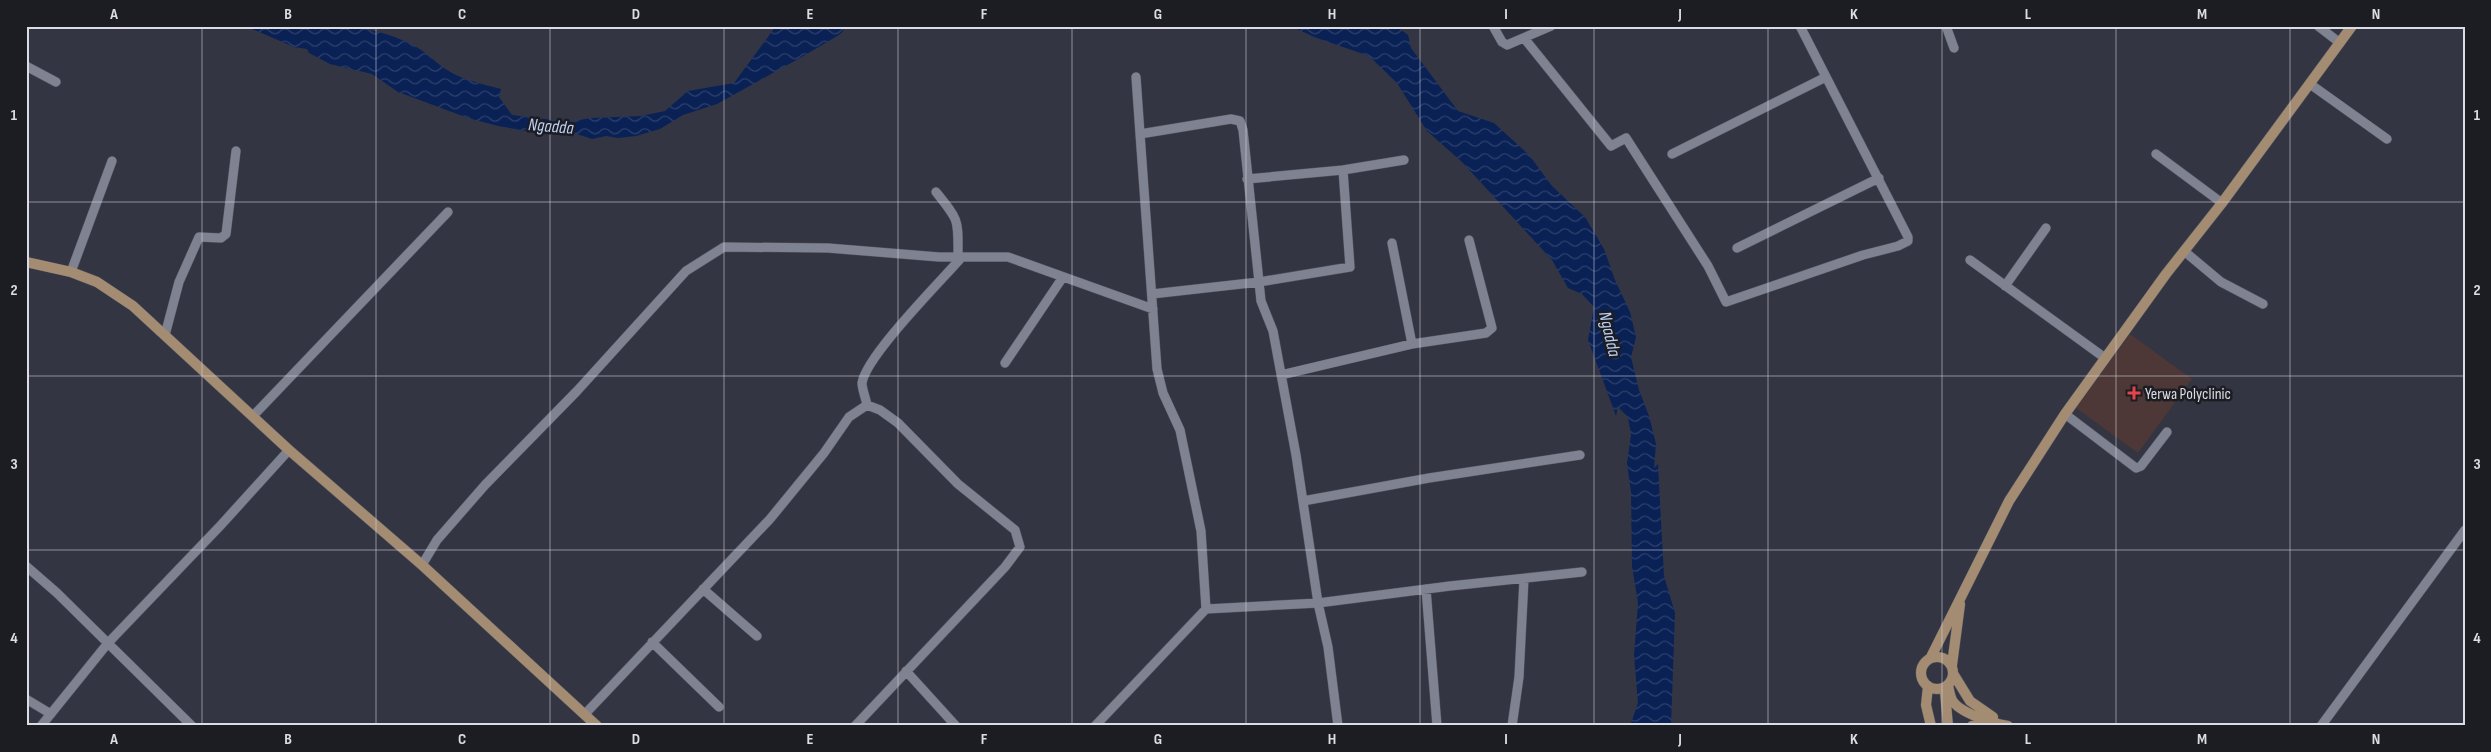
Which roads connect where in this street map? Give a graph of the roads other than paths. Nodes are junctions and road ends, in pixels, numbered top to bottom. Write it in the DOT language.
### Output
graph roads {
  1 [pos="1493,26"];
  2 [pos="1550,26"];
  3 [pos="1800,26"];
  4 [pos="1946,26"];
  5 [pos="2318,26"];
  6 [pos="2352,26"];
  7 [pos="1524,38"];
  8 [pos="2340,43"];
  9 [pos="1954,48"];
  10 [pos="26,66"];
  11 [pos="1136,77"];
  12 [pos="1826,77"];
  13 [pos="56,82"];
  14 [pos="2310,84"];
  15 [pos="1140,134"];
  16 [pos="2387,139"];
  17 [pos="236,151"];
  18 [pos="1672,154"];
  19 [pos="2156,154"];
  20 [pos="1404,160"];
  21 [pos="112,161"];
  22 [pos="1342,170"];
  23 [pos="1879,178"];
  24 [pos="1247,179"];
  25 [pos="936,192"];
  26 [pos="2222,203"];
  27 [pos="448,212"];
  28 [pos="2046,228"];
  29 [pos="1469,240"];
  30 [pos="1392,243"];
  31 [pos="1737,248"];
  32 [pos="2184,251"];
  33 [pos="960,258"];
  34 [pos="1970,260"];
  35 [pos="26,262"];
  36 [pos="70,272"];
  37 [pos="1063,277"];
  38 [pos="1259,282"];
  39 [pos="2005,286"];
  40 [pos="1152,294"];
  41 [pos="2263,304"];
  42 [pos="1153,309"];
  43 [pos="165,335"];
  44 [pos="1412,344"];
  45 [pos="2105,358"];
  46 [pos="1006,363"];
  47 [pos="1281,375"];
  48 [pos="867,405"];
  49 [pos="2065,414"];
  50 [pos="253,416"];
  51 [pos="2167,432"];
  52 [pos="289,450"];
  53 [pos="1580,455"];
  54 [pos="1303,501"];
  55 [pos="2465,530"];
  56 [pos="422,565"];
  57 [pos="26,566"];
  58 [pos="1582,572"];
  59 [pos="1524,579"];
  60 [pos="703,589"];
  61 [pos="1426,589"];
  62 [pos="1962,594"];
  63 [pos="1318,604"];
  64 [pos="1206,609"];
  65 [pos="757,636"];
  66 [pos="652,642"];
  67 [pos="108,644"];
  68 [pos="1932,657"];
  69 [pos="1953,670"];
  70 [pos="906,671"];
  71 [pos="1928,686"];
  72 [pos="1946,686"];
  73 [pos="26,699"];
  74 [pos="718,707"];
  75 [pos="50,714"];
  76 [pos="585,714"];
  77 [pos="1993,724"];
  78 [pos="40,726"];
  79 [pos="192,726"];
  80 [pos="597,726"];
  81 [pos="855,726"];
  82 [pos="956,726"];
  83 [pos="1095,726"];
  84 [pos="1338,726"];
  85 [pos="1437,726"];
  86 [pos="1512,726"];
  87 [pos="1931,726"];
  88 [pos="1948,726"];
  89 [pos="1972,726"];
  90 [pos="2009,726"];
  91 [pos="2320,726"];
  1 -- 7 [label="street"];
  2 -- 7 [label="street"];
  3 -- 12 [label="street"];
  4 -- 9 [label="street"];
  5 -- 8 [label="street"];
  6 -- 8 [label="street"];
  7 -- 23 [label="street"];
  8 -- 14 [label="street"];
  10 -- 13 [label="street"];
  11 -- 15 [label="street"];
  12 -- 18 [label="street"];
  12 -- 23 [label="street"];
  14 -- 16 [label="street"];
  14 -- 26 [label="street"];
  15 -- 24 [label="street"];
  15 -- 40 [label="street"];
  17 -- 43 [label="street"];
  19 -- 26 [label="street"];
  20 -- 22 [label="street"];
  21 -- 36 [label="street"];
  22 -- 24 [label="street"];
  22 -- 38 [label="street"];
  23 -- 31 [label="street"];
  24 -- 38 [label="street"];
  25 -- 33 [label="street"];
  26 -- 32 [label="street"];
  27 -- 50 [label="street"];
  28 -- 39 [label="street"];
  29 -- 44 [label="street"];
  30 -- 44 [label="street"];
  32 -- 41 [label="street"];
  32 -- 45 [label="street"];
  33 -- 37 [label="street"];
  33 -- 48 [label="street"];
  33 -- 56 [label="street"];
  34 -- 39 [label="street"];
  35 -- 36 [label="street"];
  36 -- 43 [label="street"];
  37 -- 42 [label="street"];
  37 -- 46 [label="street"];
  38 -- 40 [label="street"];
  38 -- 47 [label="street"];
  39 -- 45 [label="street"];
  40 -- 42 [label="street"];
  42 -- 64 [label="street"];
  43 -- 50 [label="street"];
  44 -- 47 [label="street"];
  45 -- 49 [label="street"];
  47 -- 54 [label="street"];
  48 -- 60 [label="street"];
  48 -- 70 [label="street"];
  49 -- 51 [label="street"];
  49 -- 62 [label="street"];
  50 -- 52 [label="street"];
  52 -- 56 [label="street"];
  52 -- 67 [label="street"];
  53 -- 54 [label="street"];
  54 -- 63 [label="street"];
  55 -- 91 [label="street"];
  56 -- 76 [label="street"];
  57 -- 67 [label="street"];
  58 -- 59 [label="street"];
  59 -- 61 [label="street"];
  59 -- 86 [label="street"];
  60 -- 65 [label="street"];
  60 -- 66 [label="street"];
  61 -- 63 [label="street"];
  61 -- 85 [label="street"];
  62 -- 68 [label="street"];
  62 -- 69 [label="street"];
  63 -- 64 [label="street"];
  63 -- 84 [label="street"];
  64 -- 83 [label="street"];
  66 -- 74 [label="street"];
  66 -- 76 [label="street"];
  67 -- 75 [label="street"];
  67 -- 79 [label="street"];
  68 -- 69 [label="street"];
  68 -- 71 [label="street"];
  69 -- 72 [label="street"];
  69 -- 90 [label="street"];
  70 -- 81 [label="street"];
  70 -- 82 [label="street"];
  71 -- 72 [label="street"];
  71 -- 87 [label="street"];
  72 -- 77 [label="street"];
  72 -- 88 [label="street"];
  73 -- 75 [label="street"];
  75 -- 78 [label="street"];
  76 -- 80 [label="street"];
  77 -- 89 [label="street"];
  77 -- 90 [label="street"];
}
